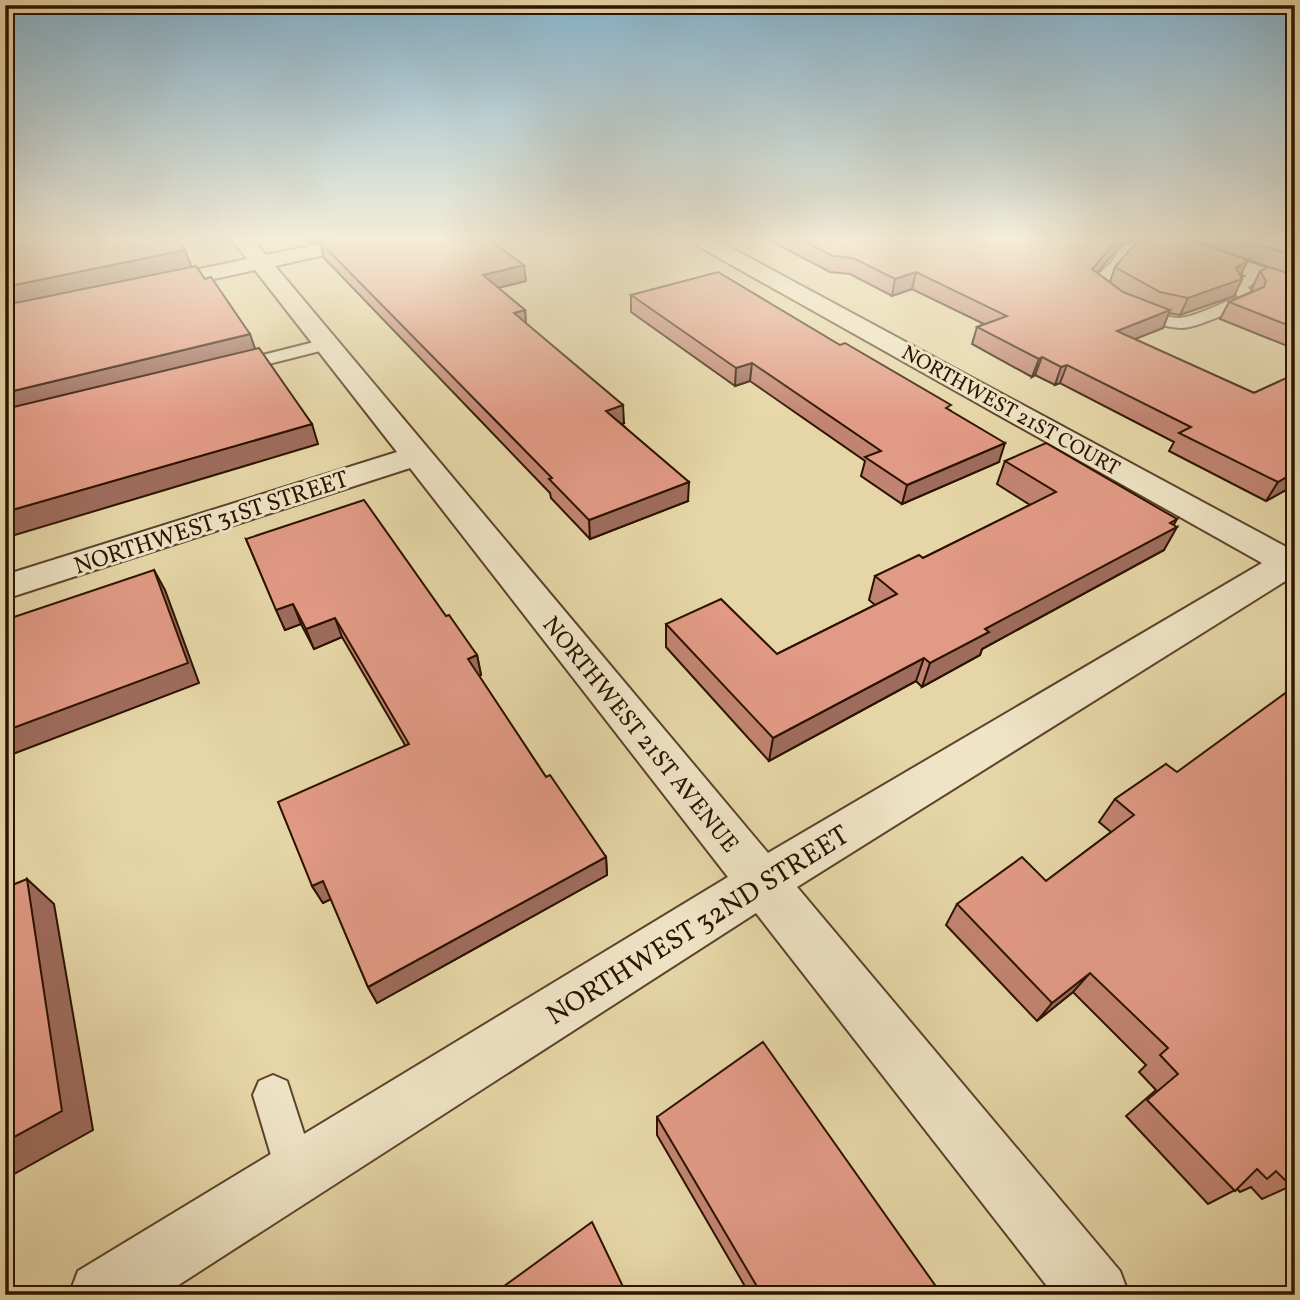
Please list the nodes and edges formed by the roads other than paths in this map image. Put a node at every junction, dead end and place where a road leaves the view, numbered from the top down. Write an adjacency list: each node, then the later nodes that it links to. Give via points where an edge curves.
1 (289, 298): 5 (street, NORTHWEST 21ST AVENUE)
2 (808, 298): 8 (street, NORTHWEST 21ST COURT)
3 (1120, 298): 4 (lane, via 1182,323)
4 (1246, 298)
5 (327, 344): 6 (lane); 7 (street, NORTHWEST 21ST AVENUE)
6 (219, 371)
7 (417, 456): 9 (street, NORTHWEST 31ST STREET); 10 (street, NORTHWEST 21ST AVENUE)
8 (1292, 561): 10 (street, NORTHWEST 32ND STREET)
9 (5, 587)
10 (761, 883): 12 (street, NORTHWEST 32ND STREET); 14 (street, NORTHWEST 21ST AVENUE)
11 (273, 1096): 12 (lane)
12 (296, 1174): 13 (street, NORTHWEST 32ND STREET)
13 (102, 1295)
14 (1096, 1295)

